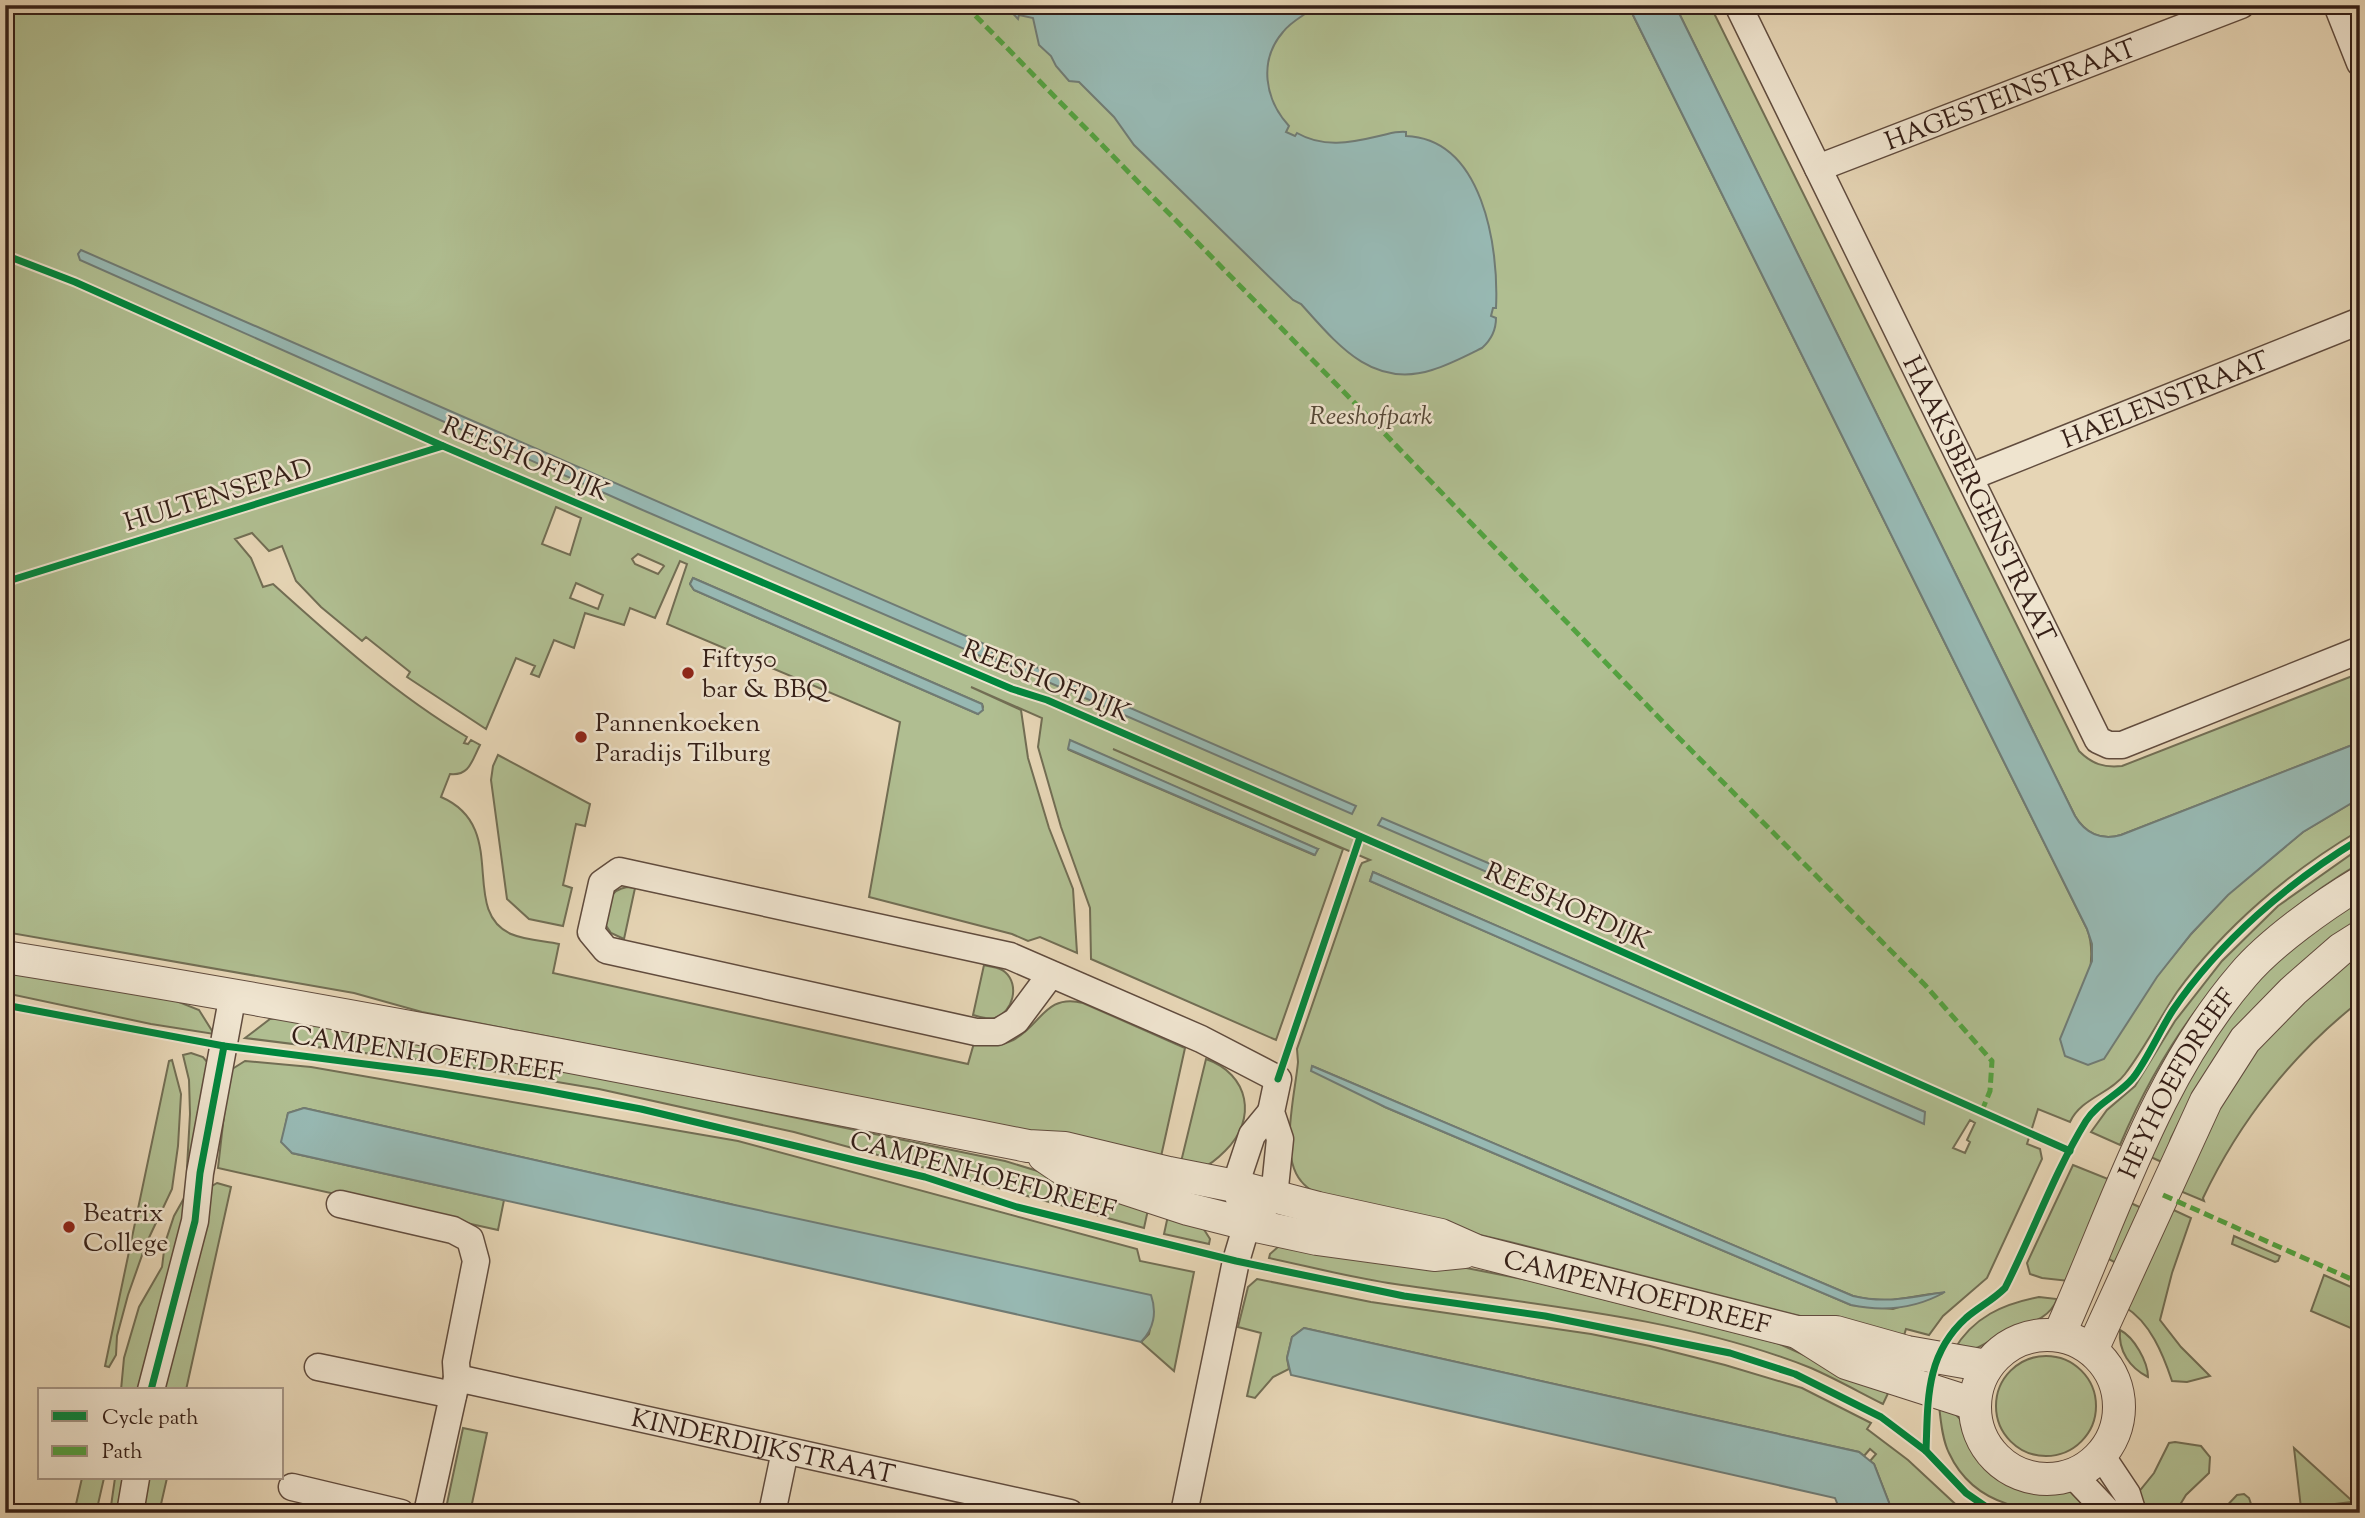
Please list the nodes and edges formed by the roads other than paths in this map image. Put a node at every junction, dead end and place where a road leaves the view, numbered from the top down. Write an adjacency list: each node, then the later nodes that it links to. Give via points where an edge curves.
1 (1738, 5): 5 (street, HAAKSBERGENSTRAAT)
2 (2241, 5): 5 (street, HAGESTEINSTRAAT)
3 (2337, 5): 4 (street)
4 (2360, 63)
5 (1818, 168): 7 (street, HAAKSBERGENSTRAAT)
6 (2360, 321): 7 (street, HAELENSTRAAT)
7 (1970, 477): 8 (street, HAAKSBERGENSTRAAT, via 2098,740 2109,745 2122,746)
8 (2360, 650)
9 (2360, 883): 22 (street, HEYHOEFDREEF, via 2291,931 2244,974 2193,1041 2158,1107)
10 (2360, 937): 23 (street, HEYHOEFDREEF, via 2293,991 2245,1040 2206,1101)
11 (5, 957): 13 (street, CAMPENHOEFDREEF)
12 (1051, 974): 12 (street, via 1010,956 619,871 602,883 591,932 606,950 976,1032 998,1032 1016,1021); 14 (street, via 1278,1079)
13 (233, 994): 15 (street, CAMPENHOEFDREEF); 27 (street, via 195,1221)
14 (1271, 1112): 16 (street, via 1252,1135); 17 (street, via 1280,1139)
15 (1028, 1146): 16 (street, CAMPENHOEFDREEF, via 1065,1147); 19 (street, CAMPENHOEFDREEF, via 1059,1167)
16 (1235, 1186): 17 (street, CAMPENHOEFDREEF); 19 (street)
17 (1274, 1196): 19 (street); 20 (street, CAMPENHOEFDREEF, via 1441,1235)
18 (340, 1204): 26 (street, via 453,1230 470,1239 476,1261)
19 (1247, 1224): 20 (street, CAMPENHOEFDREEF, via 1434,1255); 39 (street)
20 (1476, 1251): 21 (street, CAMPENHOEFDREEF)
21 (1797, 1332): 24 (street, CAMPENHOEFDREEF, via 1836,1332 1907,1352); 28 (street, CAMPENHOEFDREEF, via 1846,1363)
22 (2059, 1335): 23 (street); 24 (street, via 2018,1340)
23 (2092, 1350): 30 (street, via 2112,1375 2120,1405 2115,1435)
24 (1987, 1366): 28 (street)
25 (318, 1367): 26 (street, KINDERDIJKSTRAAT)
26 (455, 1386): 29 (street, KINDERDIJKSTRAAT); 36 (street)
27 (152, 1388)
28 (1974, 1404): 31 (street, via 1982,1439 2004,1466 2049,1480)
29 (785, 1451): 37 (street); 38 (street, KINDERDIJKSTRAAT)
30 (2101, 1455): 31 (street); 41 (street, via 2127,1494)
31 (2073, 1475): 40 (street)
32 (136, 1480): 34 (street)
33 (292, 1487): 35 (street)
34 (130, 1513)
35 (401, 1513)
36 (427, 1513)
37 (772, 1513)
38 (1070, 1513)
39 (1184, 1513)
40 (2109, 1513)
41 (2133, 1513)

